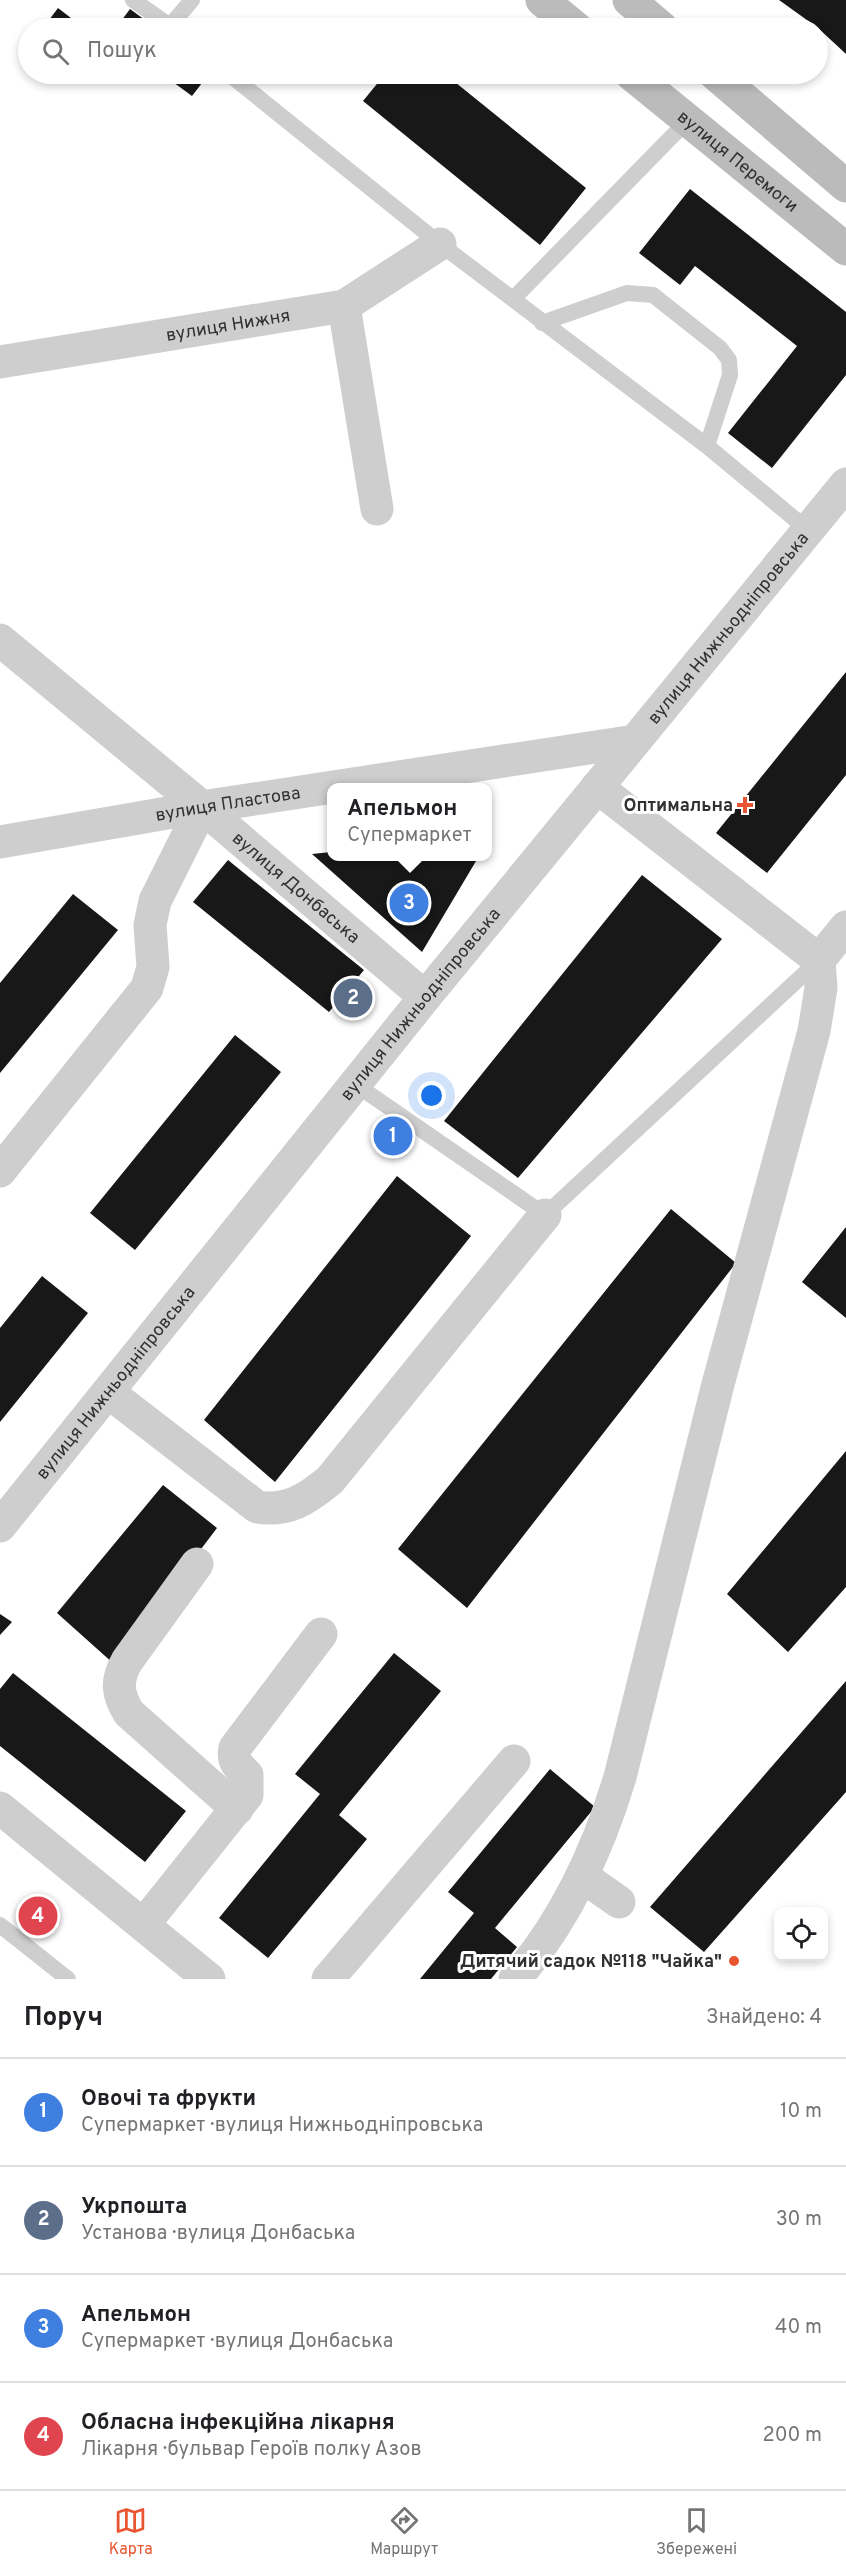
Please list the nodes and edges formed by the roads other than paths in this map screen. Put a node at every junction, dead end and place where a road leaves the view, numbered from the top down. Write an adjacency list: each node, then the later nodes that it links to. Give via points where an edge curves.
1 (133, 0): 5 (lane)
2 (192, 0): 6 (lane)
3 (542, 0): 7 (main road)
4 (629, 0): 8 (main road)
5 (159, 18)
6 (179, 18)
7 (564, 18)
8 (650, 18)
9 (241, 84): 14 (lane)
10 (643, 84): 12 (main road, вулиця Перемоги)
11 (727, 84): 13 (main road)
12 (688, 120): 15 (main road, вулиця Перемоги); 16 (lane)
13 (846, 186)
14 (440, 243): 16 (lane); 17 (street, вулиця Нижня)
15 (846, 249)
16 (513, 299): 18 (lane)
17 (344, 306): 19 (street, вулиця Нижня); 22 (street)
18 (542, 323): 20 (lane); 20 (lane, via 627,293 653,295 720,348 729,360 730,375)
19 (0, 362)
20 (707, 446): 23 (lane)
21 (843, 495): 23 (street, вулиця Нижньодніпровська)
22 (377, 509)
23 (808, 530): 25 (street, вулиця Нижньодніпровська)
24 (0, 640): 29 (street, вулиця Донбаська)
25 (635, 741): 26 (street, вулиця Пластова); 27 (street, вулиця Нижньодніпровська)
26 (359, 783)
27 (597, 787): 32 (street); 33 (street, вулиця Нижньодніпровська)
28 (327, 788): 29 (street, вулиця Пластова)
29 (202, 807): 30 (street, вулиця Пластова); 33 (street, вулиця Донбаська); 35 (street, via 155,901 150,925 153,967 147,988)
30 (0, 842)
31 (846, 927): 32 (street)
32 (819, 960): 36 (lane); 44 (street, via 819,1007 798,1098 720,1377 620,1777 605,1827)
33 (425, 997): 34 (street, вулиця Нижньодніпровська)
34 (356, 1084): 36 (lane); 37 (street, вулиця Нижньодніпровська)
35 (0, 1171)
36 (545, 1215): 37 (street, via 330,1480 306,1500 286,1507 257,1507)
37 (108, 1392): 38 (street, вулиця Нижньодніпровська)
38 (0, 1526)
39 (197, 1564): 43 (street, via 127,1661 118,1687 129,1713)
40 (321, 1634): 43 (street, via 235,1748 233,1756 248,1775 249,1786)
41 (514, 1761): 50 (street)
42 (0, 1808): 46 (street)
43 (237, 1809): 46 (street)
44 (582, 1876): 45 (street); 51 (street)
45 (619, 1902)
46 (144, 1924): 49 (street)
47 (0, 1925): 48 (lane)
48 (68, 1979)
49 (209, 1979)
50 (328, 1979)
51 (515, 1979)

